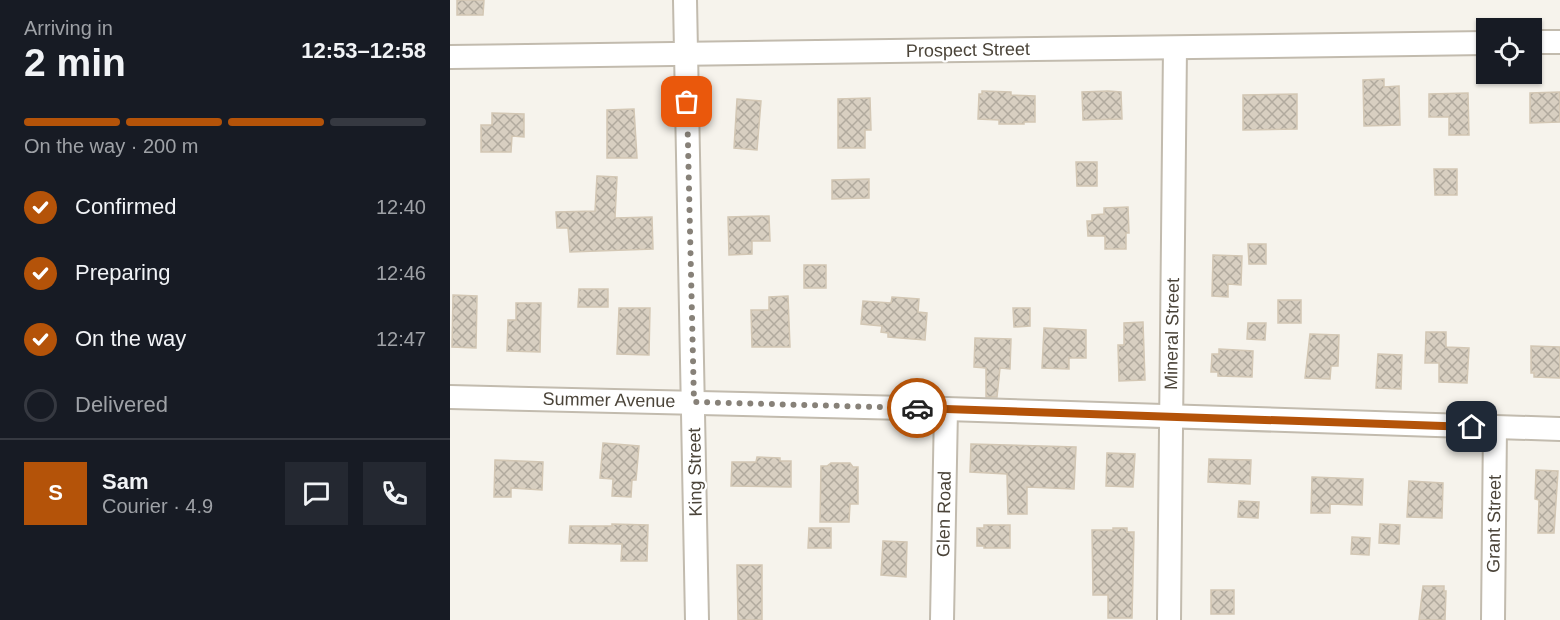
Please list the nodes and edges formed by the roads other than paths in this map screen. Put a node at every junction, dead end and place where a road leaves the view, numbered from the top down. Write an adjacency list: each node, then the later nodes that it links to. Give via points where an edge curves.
1 (686, 0): 6 (street, King Street)
2 (1542, 42): 3 (street)
3 (1560, 42)
4 (1476, 43): 5 (street, Prospect Street)
5 (1175, 48): 6 (street, Prospect Street); 11 (street, Mineral Street)
6 (686, 53): 7 (street, Prospect Street); 9 (street, King Street)
7 (450, 57)
8 (450, 397): 9 (street, Summer Avenue)
9 (694, 402): 10 (street, Summer Avenue); 14 (street, King Street)
10 (946, 409): 11 (street, Summer Avenue); 15 (street, Glen Road)
11 (1170, 418): 12 (street, Summer Avenue); 16 (street, Mineral Street)
12 (1495, 427): 13 (street, Summer Avenue); 17 (street, Grant Street)
13 (1560, 429)
14 (697, 620)
15 (942, 620)
16 (1169, 620)
17 (1493, 620)

